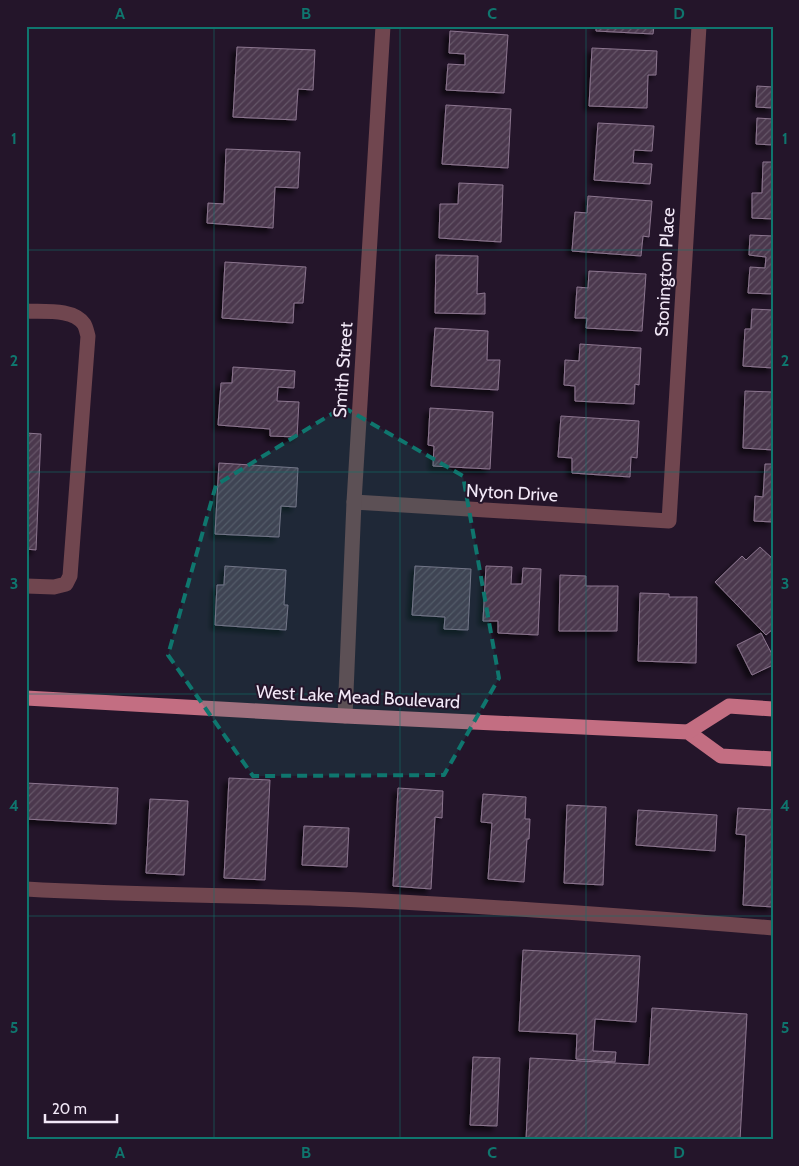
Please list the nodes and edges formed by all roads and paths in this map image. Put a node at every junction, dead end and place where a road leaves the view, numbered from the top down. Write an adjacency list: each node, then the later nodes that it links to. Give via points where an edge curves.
1 (383, 26): 4 (street, Smith Street)
2 (698, 26): 5 (street, Stonington Place)
3 (26, 311): 6 (street, via 60,312 74,316 85,325 88,336 70,576 66,584 54,587)
4 (354, 502): 5 (street, Nyton Drive); 9 (street, Smith Street)
5 (669, 521)
6 (26, 586)
7 (26, 698): 9 (main road, West Lake Mead Boulevard)
8 (773, 709): 10 (main road, via 729,706)
9 (345, 716): 10 (main road, West Lake Mead Boulevard)
10 (688, 732): 11 (main road, via 721,756)
11 (773, 759)
12 (26, 889): 13 (street, via 336,899)
13 (773, 928)

